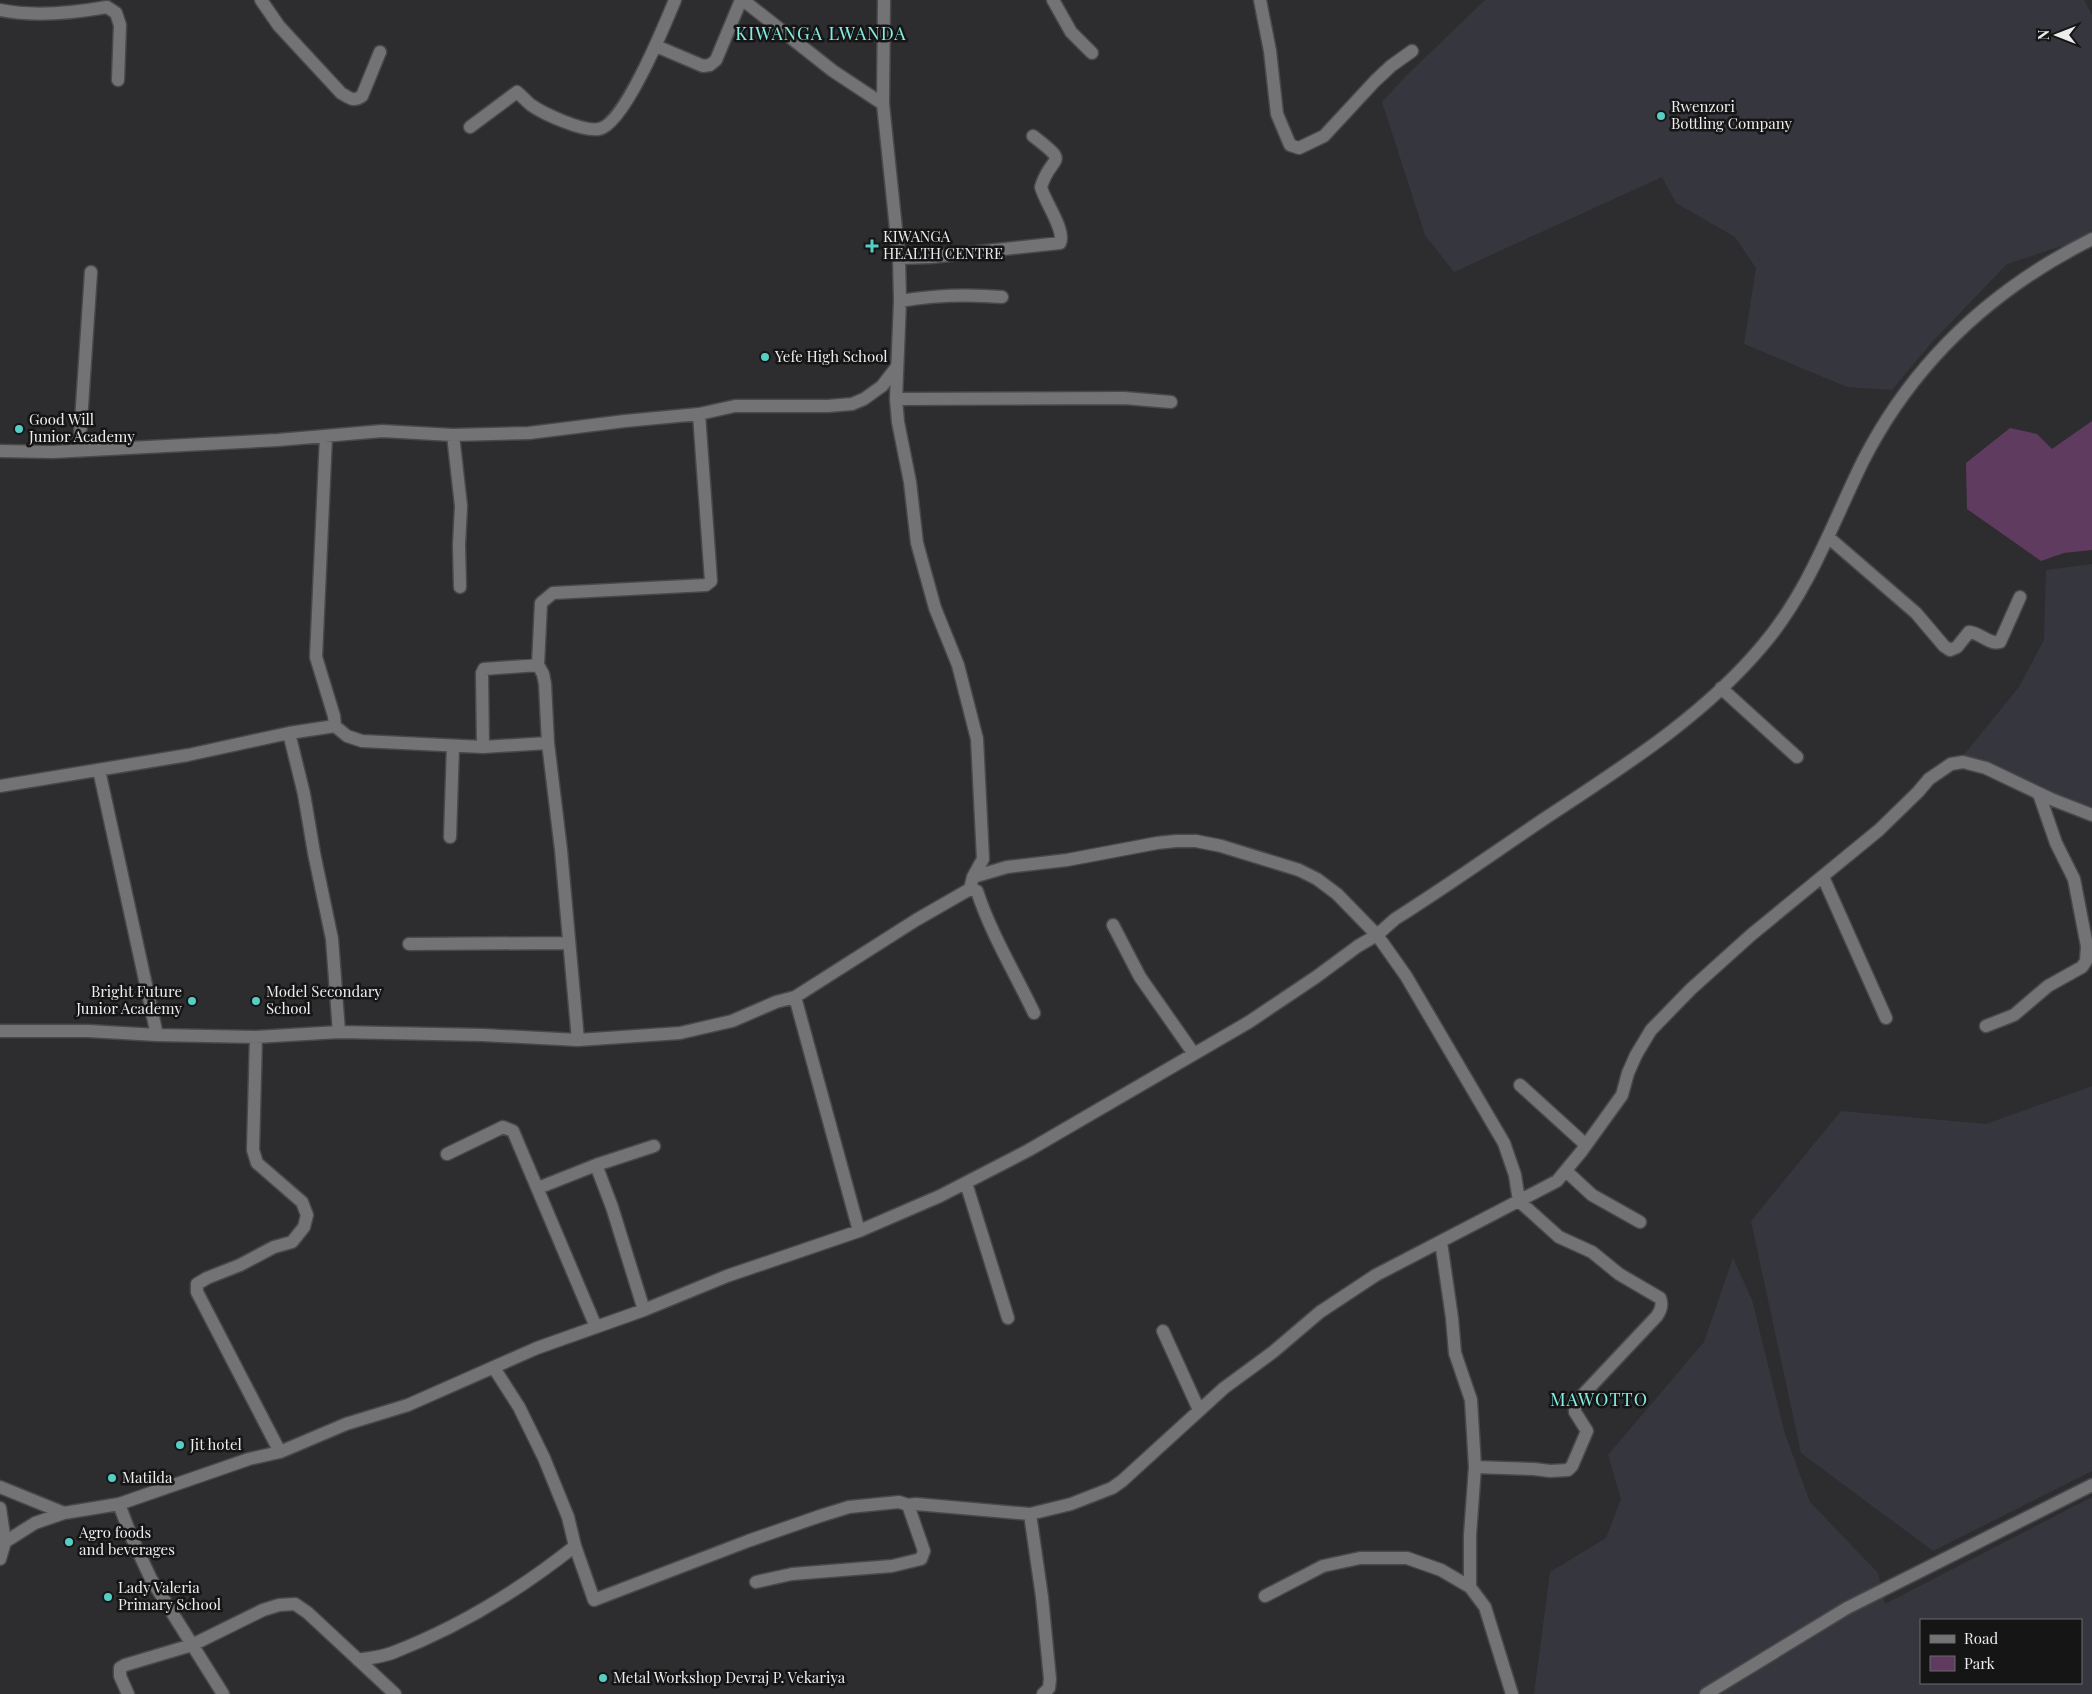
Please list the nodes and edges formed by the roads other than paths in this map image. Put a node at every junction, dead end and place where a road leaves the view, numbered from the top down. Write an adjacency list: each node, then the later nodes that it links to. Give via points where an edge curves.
1 (261, 0): 10 (street, via 279,26 350,99 357,100 362,96)
2 (675, 0): 8 (street)
3 (742, 0): 8 (street, via 716,60 710,65 703,66); 13 (street, via 833,71)
4 (884, 0): 13 (street)
5 (1053, 0): 11 (street, via 1071,32)
6 (1260, 0): 9 (street, via 1277,114 1290,145 1299,148 1324,136 1375,81)
7 (0, 10): 12 (street, via 15,13 77,12 107,6 116,14 120,25)
8 (656, 46): 14 (street, via 620,111 604,128 597,130 554,118 517,92)
9 (1412, 51)
10 (380, 52)
11 (1092, 53)
12 (118, 80)
13 (883, 104): 17 (street)
14 (470, 127)
15 (1033, 136): 17 (street, via 1056,156 1041,187 1060,231 1060,243)
16 (2092, 239): 29 (street, via 2046,262 2001,293 1936,355 1876,438)
17 (899, 258): 20 (street)
18 (91, 272): 27 (street)
19 (1002, 297): 20 (street, via 952,294)
20 (900, 301): 21 (street)
21 (896, 368): 22 (street); 24 (street, via 874,394 852,404 735,406)
22 (896, 399): 23 (street, via 1124,398); 46 (street, via 917,543 935,608 958,665 977,739 983,859)
23 (1171, 402)
24 (699, 414): 25 (street, via 529,433); 32 (street, via 711,581 706,585 553,593 541,603)
25 (453, 434): 26 (street, via 382,432); 30 (street, via 461,506)
26 (326, 436): 27 (street); 34 (street, via 316,657)
27 (79, 450): 28 (street)
28 (0, 452)
29 (1828, 537): 31 (street, via 1916,613 1950,650 1958,647 1969,632 1990,642 2000,642); 33 (street, via 1806,583 1784,617 1763,645)
30 (460, 587)
31 (2020, 597)
32 (538, 665): 36 (street, via 545,684); 38 (street, via 484,669)
33 (1721, 688): 39 (street); 48 (street, via 1628,764)
34 (335, 726): 35 (street); 37 (street, via 347,736 362,741)
35 (289, 733): 40 (street); 56 (street, via 332,939)
36 (548, 742): 38 (street); 49 (street)
37 (453, 746): 38 (street); 44 (street)
38 (483, 747)
39 (1797, 757)
40 (99, 770): 41 (street); 57 (street)
41 (0, 786)
42 (2030, 788): 43 (street); 45 (street, via 1986,768 1963,762 1951,764 1929,779 1879,830); 54 (street, via 2039,794 2056,843 2074,879 2087,946 2086,961 2082,967 2048,986 2014,1015)
43 (2092, 815)
44 (450, 837)
45 (1823, 877): 53 (street); 62 (street, via 1750,935 1651,1030 1636,1055 1622,1095)
46 (971, 883): 48 (street, via 1006,866 1067,860 1157,843 1196,841 1282,864 1317,879 1337,894); 51 (street); 52 (street)
47 (1112, 925): 60 (street, via 1140,977)
48 (1377, 935): 60 (street, via 1249,1022); 69 (street, via 1406,976 1504,1143 1515,1174)
49 (569, 943): 50 (street); 59 (street)
50 (409, 944)
51 (795, 998): 59 (street, via 776,1002 732,1021 680,1033); 71 (street)
52 (1034, 1013)
53 (1886, 1018)
54 (1986, 1026)
55 (0, 1031): 57 (street)
56 (338, 1032): 58 (street); 59 (street)
57 (157, 1035): 58 (street)
58 (256, 1037): 79 (street, via 253,1150 257,1163 302,1202 306,1215 304,1227 292,1242 274,1247 197,1284 197,1292)
59 (578, 1040)
60 (1194, 1054): 67 (street)
61 (1520, 1085): 62 (street)
62 (1586, 1145): 66 (street)
63 (654, 1146): 65 (street)
64 (447, 1154): 68 (street, via 498,1129 509,1128)
65 (596, 1165): 68 (street); 73 (street)
66 (1566, 1170): 69 (street, via 1557,1182); 70 (street, via 1592,1195)
67 (966, 1183): 71 (street); 74 (street)
68 (538, 1188): 75 (street)
69 (1519, 1201): 72 (street); 80 (street, via 1559,1237 1592,1252 1619,1274 1660,1298 1662,1310 1578,1398 1574,1409 1588,1431 1568,1470)
70 (1640, 1222)
71 (859, 1232): 73 (street, via 726,1276)
72 (1441, 1242): 78 (street, via 1376,1275 1320,1312); 80 (street, via 1454,1353 1471,1400)
73 (644, 1310): 75 (street)
74 (1008, 1318)
75 (596, 1327): 77 (street, via 537,1348)
76 (1163, 1331): 78 (street)
77 (494, 1368): 79 (street, via 408,1405 346,1424); 89 (street, via 519,1407 544,1458 568,1517)
78 (1199, 1410): 87 (street, via 1112,1488 1071,1504)
79 (280, 1452): 83 (street, via 249,1459)
80 (1475, 1467): 92 (street)
81 (2092, 1485): 96 (street, via 1847,1608)
82 (0, 1486): 86 (street)
83 (119, 1504): 86 (street); 94 (street, via 151,1579)
84 (908, 1505): 87 (street); 89 (street, via 898,1502 849,1507 827,1513 594,1600); 91 (street, via 924,1551 921,1559 892,1566 792,1574)
85 (0, 1508): 88 (street)
86 (64, 1512): 88 (street, via 35,1523)
87 (1030, 1514): 100 (street, via 1050,1679 1049,1688)
88 (5, 1542): 90 (street)
89 (575, 1546): 95 (street, via 491,1603 455,1623 390,1653)
90 (0, 1559)
91 (756, 1582)
92 (1470, 1587): 93 (street, via 1441,1570 1407,1558 1360,1558 1323,1566); 101 (street, via 1485,1607)
93 (1265, 1596)
94 (192, 1645): 95 (street, via 263,1610 295,1604); 97 (street, via 120,1668); 98 (street)
95 (358, 1660): 99 (street)
96 (1722, 1690): 102 (street)
97 (128, 1694)
98 (223, 1694)
99 (396, 1694)
100 (1042, 1694)
101 (1512, 1694)
102 (1706, 1694)

